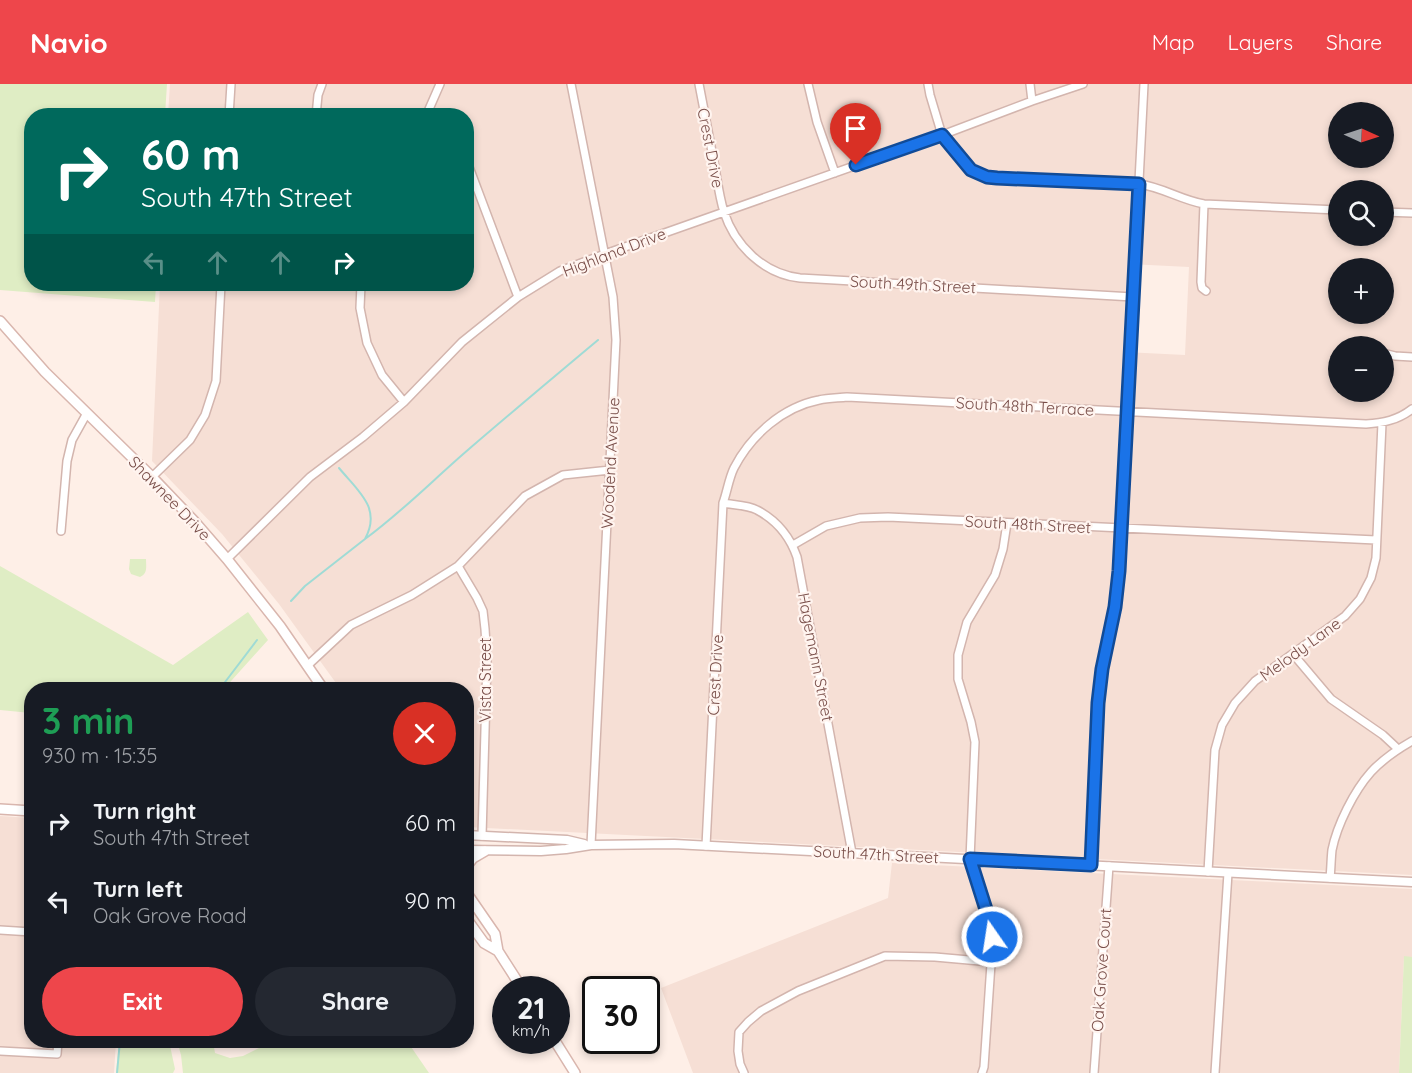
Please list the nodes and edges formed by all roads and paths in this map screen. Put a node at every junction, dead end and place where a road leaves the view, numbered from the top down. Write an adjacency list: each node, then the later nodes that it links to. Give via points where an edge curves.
1 (231, 84): 12 (street)
2 (322, 84): 13 (street)
3 (440, 84): 14 (street)
4 (571, 84): 24 (street, Woodend Avenue)
5 (699, 84): 21 (street, Crest Drive)
6 (808, 84): 16 (street)
7 (928, 84): 15 (street)
8 (1030, 84): 11 (street)
9 (1083, 84): 11 (street, Highland Drive)
10 (1144, 84): 18 (street)
11 (1032, 101): 15 (street, Highland Drive)
12 (230, 108)
13 (317, 108)
14 (430, 108)
15 (942, 135): 16 (street, Highland Drive); 18 (street, via 971,170 987,177)
16 (835, 173): 21 (street, Highland Drive)
17 (474, 180): 28 (street)
18 (1139, 184): 19 (street); 29 (street)
19 (1204, 204): 20 (street); 27 (street, via 1201,282)
20 (1328, 210)
21 (724, 212): 24 (street, Highland Drive); 29 (street, South 49th Street, via 735,236 751,255 769,269 789,277)
22 (1394, 212): 23 (street)
23 (1412, 213)
24 (605, 254): 28 (street, Highland Drive, via 560,271); 38 (street, Woodend Avenue, via 616,340)
25 (221, 291): 39 (street, via 216,381 205,414 190,440)
26 (361, 291): 33 (street, via 367,343 382,375)
27 (1206, 291)
28 (518, 297): 33 (street, Highland Drive, via 462,342)
29 (1133, 297): 35 (street)
30 (0, 321): 36 (main road, Shawnee Drive)
31 (1394, 356): 32 (street)
32 (1412, 357)
33 (404, 402): 46 (street, Highland Drive, via 310,477)
34 (1412, 409): 37 (street, South 48th Terrace)
35 (1127, 412): 37 (street, South 48th Terrace); 40 (street, South 48th Terrace, via 847,397 819,400 772,421 752,441 734,468); 42 (street)
36 (87, 413): 39 (main road, Shawnee Drive); 43 (street, via 72,440 67,461)
37 (1382, 423): 44 (street, Melody Lane)
38 (610, 470): 47 (street, via 563,475 525,496); 57 (street, Woodend Avenue)
39 (152, 477): 46 (main road, Shawnee Drive)
40 (723, 503): 45 (street, Hagemann Street, via 755,509 777,524); 58 (street, Crest Drive)
41 (1007, 522): 42 (street, South 48th Street); 45 (street, South 48th Street, via 860,518 826,526); 63 (street, via 995,575 967,622 957,655 958,679 975,742)
42 (1121, 528): 44 (street, South 48th Street); 64 (street, via 1115,607 1098,703)
43 (61, 531)
44 (1376, 540): 48 (street, Melody Lane, via 1371,578 1360,599 1346,616)
45 (793, 546): 61 (street, Hagemann Street)
46 (227, 559): 49 (main road, Shawnee Drive)
47 (458, 566): 49 (street, via 412,595 351,625); 56 (street, Vista Street, via 483,611 485,629)
48 (1293, 654): 52 (street, via 1331,699); 66 (street, Melody Lane, via 1256,681 1235,703 1222,725 1215,750)
49 (307, 666): 50 (main road, Shawnee Drive)
50 (318, 682)
51 (1412, 741): 52 (street)
52 (1398, 749): 68 (street, via 1371,772 1355,795 1332,850)
53 (0, 809): 54 (main road)
54 (24, 810)
55 (474, 836): 56 (street, South 47th Street)
56 (482, 836): 57 (street, South 47th Street, via 567,840)
57 (591, 845): 58 (street, South 47th Street); 60 (street, South 47th Street, via 541,851)
58 (706, 846): 61 (street, South 47th Street)
59 (474, 850): 60 (street, South 47th Street)
60 (485, 850): 62 (main road)
61 (852, 853): 63 (street, South 47th Street)
62 (474, 857)
63 (970, 859): 64 (street, South 47th Street); 75 (street, via 989,919)
64 (1091, 865): 65 (street, South 47th Street)
65 (1109, 866): 66 (street, South 47th Street); 83 (street, Oak Grove Court)
66 (1208, 872): 67 (street, South 47th Street)
67 (1228, 873): 68 (street, South 47th Street); 84 (street)
68 (1330, 878): 69 (street, South 47th Street)
69 (1412, 882)
70 (474, 904): 74 (main road, via 495,934)
71 (474, 929): 74 (main road, via 484,943)
72 (0, 930): 73 (street)
73 (24, 932)
74 (498, 951): 76 (main road)
75 (991, 962): 81 (street, via 885,956 798,991 761,1011 739,1032 738,1051); 82 (street)
76 (514, 976)
77 (57, 1048): 78 (street, via 57,1054)
78 (0, 1051)
79 (563, 1054): 80 (main road)
80 (575, 1073)
81 (744, 1073)
82 (982, 1073)
83 (1094, 1073)
84 (1215, 1073)

